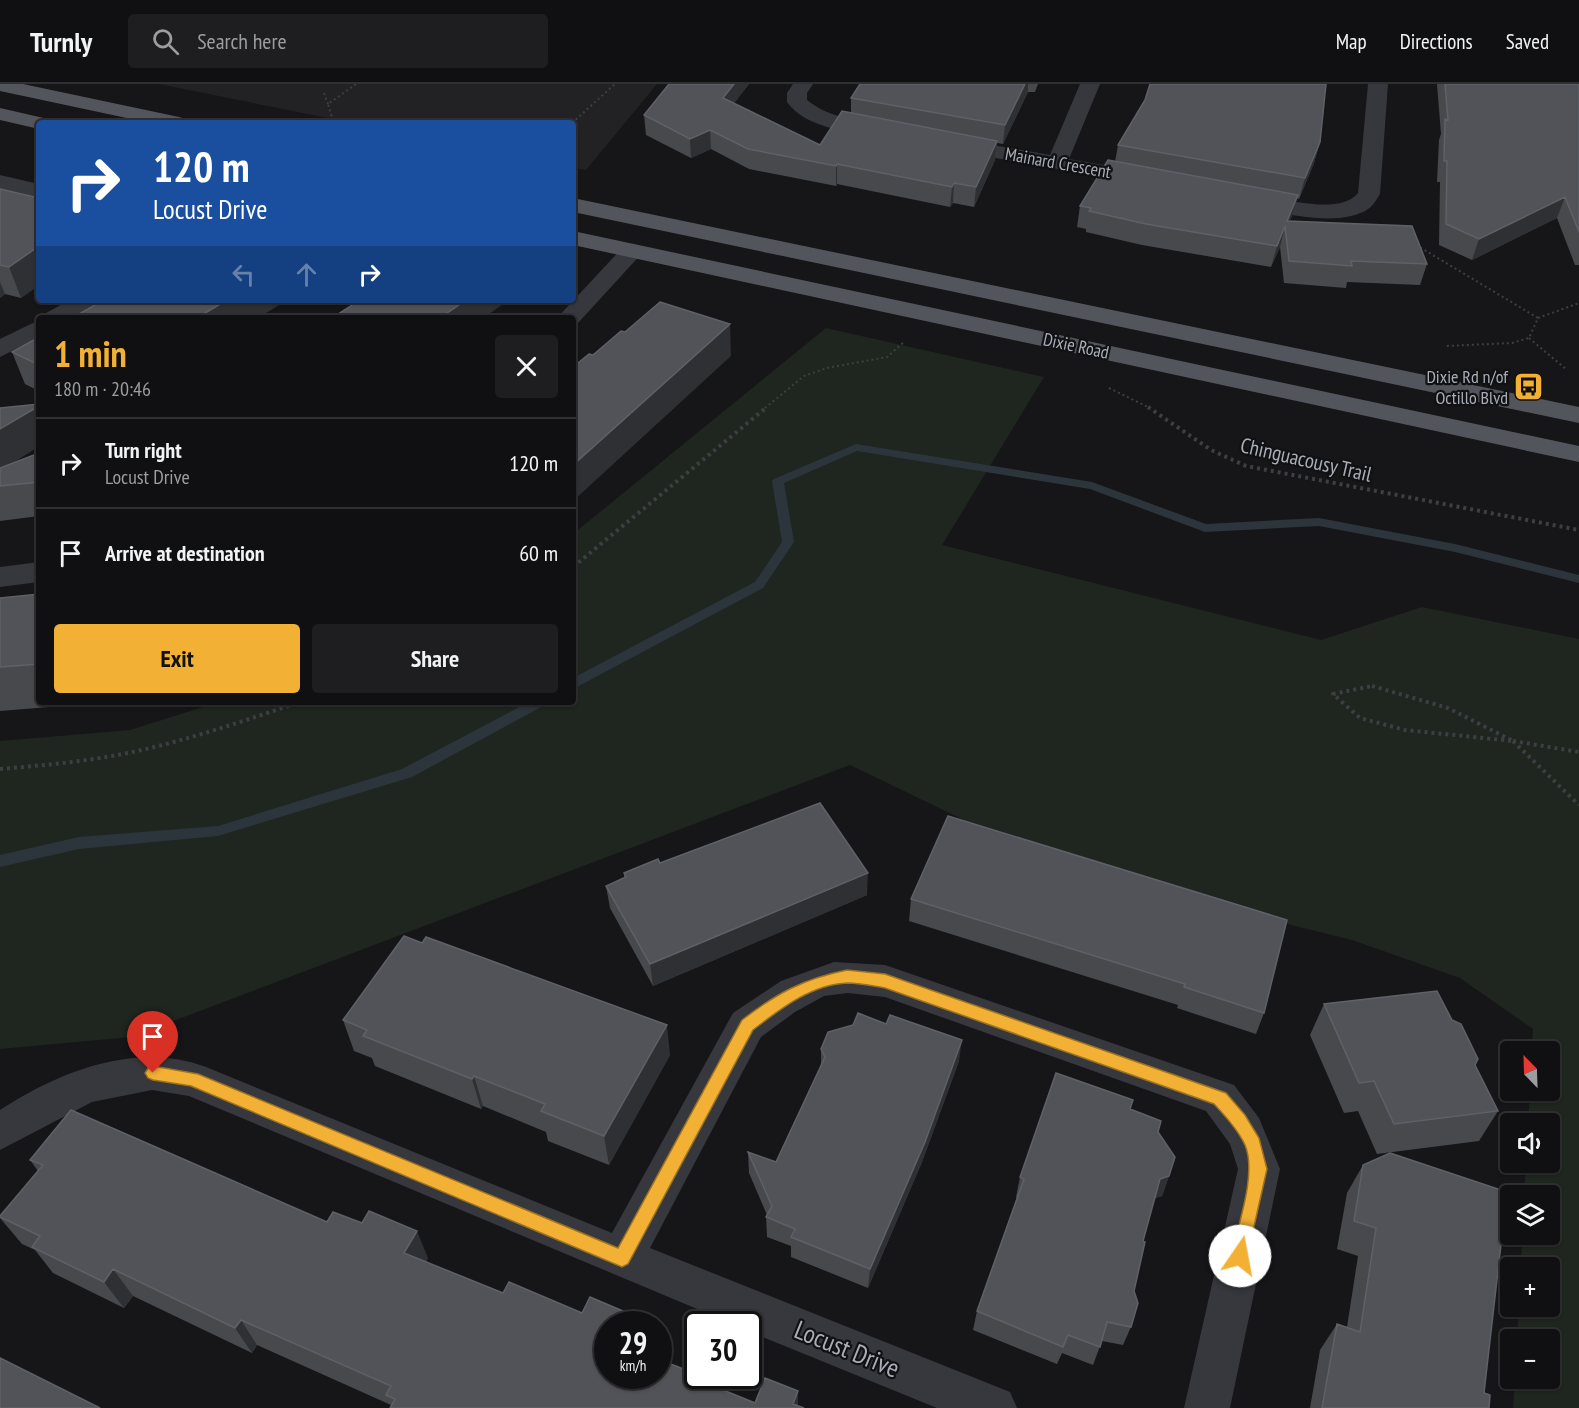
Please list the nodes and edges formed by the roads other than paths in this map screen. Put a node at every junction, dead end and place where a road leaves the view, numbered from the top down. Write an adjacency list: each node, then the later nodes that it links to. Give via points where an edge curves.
1 (803, 84): 8 (street, via 797,102 824,119)
2 (1090, 84): 10 (street)
3 (1378, 84): 14 (street, via 1369,194 1363,204 1325,211)
4 (0, 85): 6 (main road)
5 (0, 114): 7 (main road)
6 (165, 120)
7 (36, 122)
8 (898, 134)
9 (933, 140): 10 (street, Mainard Crescent)
10 (1057, 163): 12 (street, Mainard Crescent)
11 (0, 182): 13 (street)
12 (1168, 184)
13 (36, 190)
14 (1225, 194)
15 (576, 206): 23 (main road, Dixie Road)
16 (576, 239): 17 (main road, Dixie Road)
17 (632, 251): 20 (street); 24 (main road, Dixie Road)
18 (82, 303): 19 (street)
19 (60, 315)
20 (572, 315)
21 (36, 329): 22 (street)
22 (0, 349)
23 (1579, 415)
24 (1579, 454)
25 (36, 572): 26 (street)
26 (0, 577)
27 (0, 1132): 28 (street, Locust Drive, via 69,1090 153,1073 192,1079)
28 (622, 1258): 29 (street, Locust Drive); 30 (street, via 747,1025 777,1002 813,984 847,977 885,981 1220,1098 1239,1121 1253,1144 1258,1169)
29 (994, 1408)
30 (1207, 1408)

